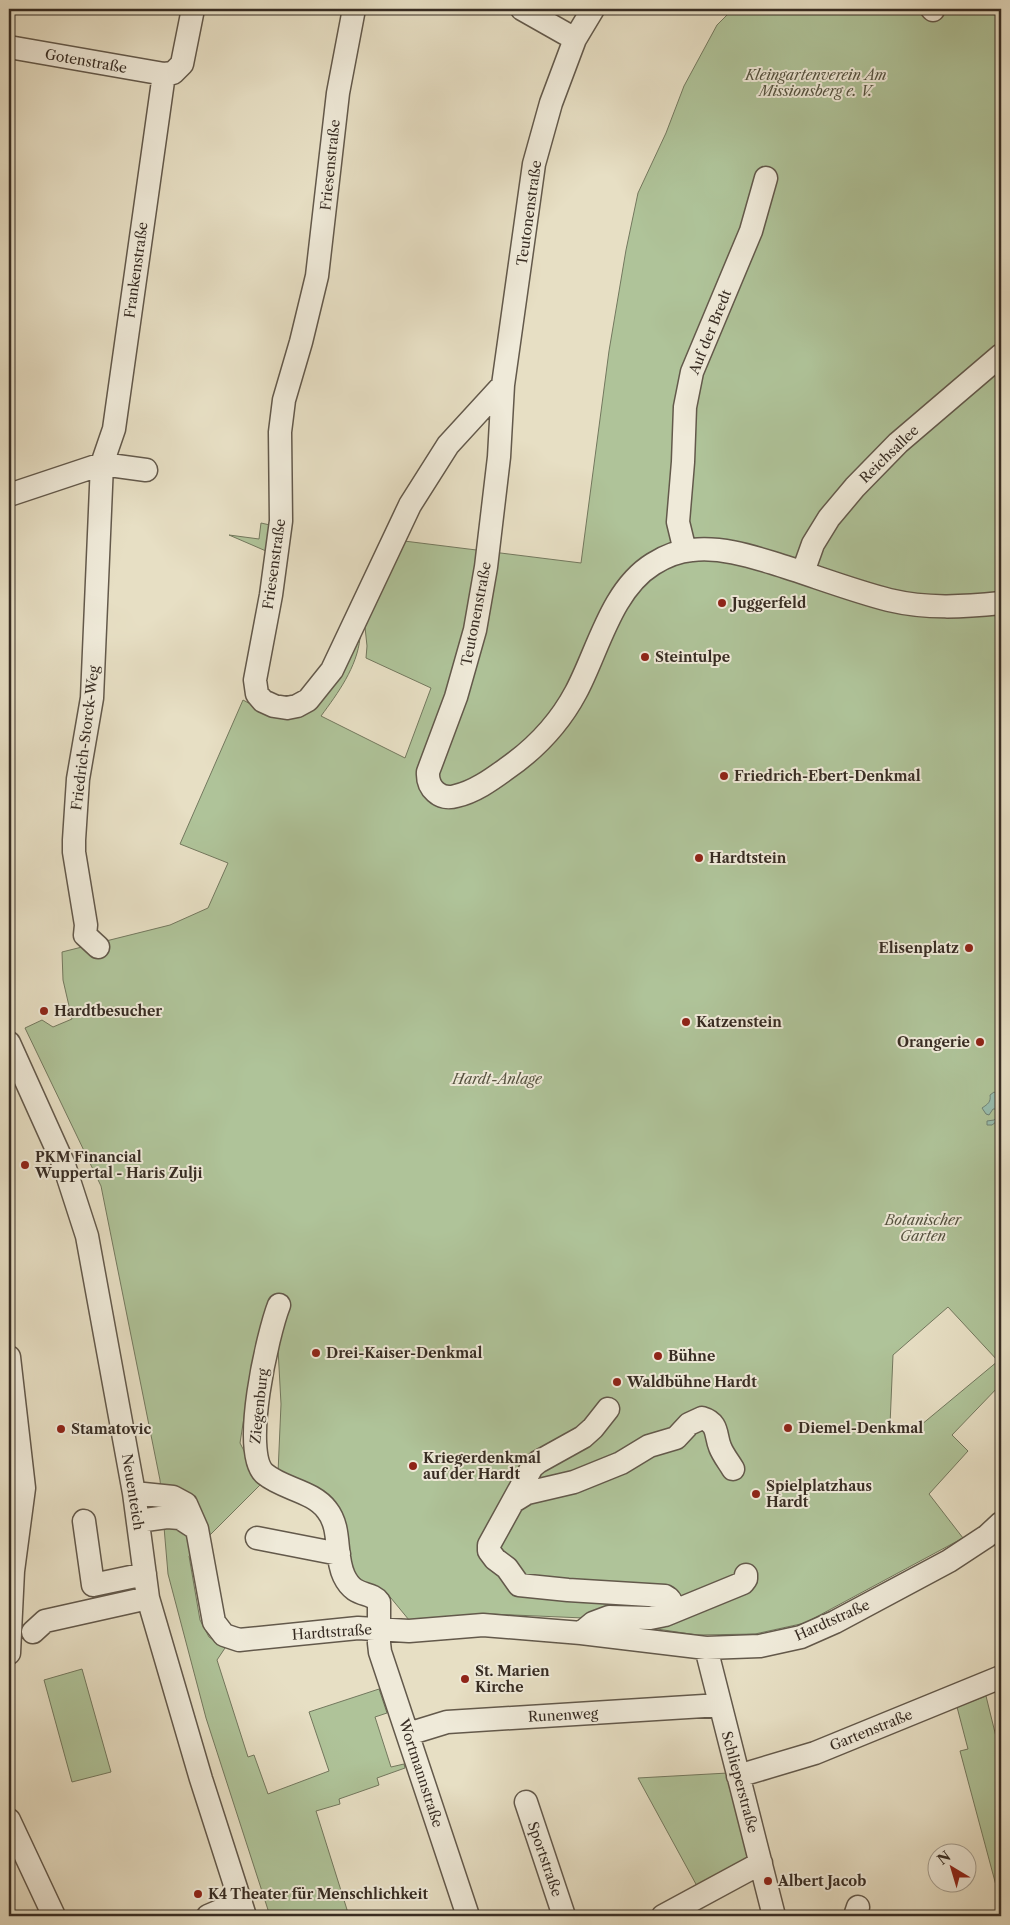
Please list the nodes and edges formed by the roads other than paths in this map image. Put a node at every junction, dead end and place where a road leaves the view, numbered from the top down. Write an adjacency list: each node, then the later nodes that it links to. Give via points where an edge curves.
1 (193, 9): 7 (street, via 182,64 173,73)
2 (354, 9): 10 (street, Friesenstraße, via 338,93 317,276 284,400 280,432 280,528 255,680 257,694 263,701 274,706 292,707 308,700 318,689 332,670 410,505 448,445)
3 (522, 9): 5 (street)
4 (592, 9): 5 (street, Teutonenstraße)
5 (575, 39): 10 (street, Teutonenstraße, via 551,103 534,164)
6 (9, 47): 7 (street, Gotenstraße)
7 (164, 74): 11 (street, Frankenstraße, via 114,429)
8 (766, 178): 14 (street, Auf der Bredt, via 752,231 692,372 685,407 678,522)
9 (1001, 355): 15 (street, Reichsallee, via 898,443 855,487 825,524 813,544)
10 (503, 385): 14 (street, Teutonenstraße, via 499,456 486,567 475,630 456,697 428,772 433,790 450,798 473,789 511,766 549,733 577,691 598,642 627,588 653,564)
11 (102, 464): 12 (street); 13 (street); 17 (street, Friedrich-Storck-Weg, via 92,698 78,778 74,840 85,935)
12 (146, 470)
13 (9, 495)
14 (685, 551): 15 (street, Teutonenstraße, via 730,551)
15 (803, 572): 16 (street, Teutonenstraße, via 889,600 920,606 963,607)
16 (1001, 602)
17 (98, 947)
18 (11, 1054): 23 (street, Neuenteich, via 64,1165 87,1236)
19 (279, 1305): 30 (street, Ziegenburg, via 266,1347 257,1400 255,1452 258,1465 265,1475 325,1508 336,1528)
20 (9, 1357): 39 (street, via 24,1488 13,1571)
21 (608, 1409): 24 (street, via 583,1437 535,1464)
22 (733, 1468): 24 (street, via 720,1448 716,1429 702,1418 694,1420 676,1438 649,1446 621,1463 574,1482 527,1493)
23 (134, 1493): 26 (street, Neuenteich); 28 (street, Hardtstraße, via 173,1497 186,1504)
24 (514, 1500): 34 (street, via 489,1545 489,1551 519,1585 664,1596 672,1605)
25 (84, 1521): 31 (street, via 93,1585)
26 (138, 1521): 28 (street, via 180,1518); 31 (street, Neuenteich)
27 (1001, 1523): 38 (street, Hardtstraße, via 949,1561 801,1638 760,1646)
28 (197, 1529): 35 (street, Hardtstraße, via 214,1622 224,1634 239,1640)
29 (257, 1538): 30 (street)
30 (339, 1554): 35 (street, Ziegenburg, via 350,1586 360,1593 376,1597 379,1602)
31 (145, 1574): 33 (street, Neuenteich)
32 (746, 1575): 34 (street, via 743,1583)
33 (148, 1598): 36 (street, via 45,1621); 47 (street, Neuenteich)
34 (665, 1615): 37 (street, via 609,1617 593,1623)
35 (379, 1628): 37 (street, Hardtstraße, via 409,1631 483,1625); 42 (street, Wortmannstraße, via 380,1652)
36 (33, 1632)
37 (582, 1633): 38 (street, Hardtstraße)
38 (706, 1648): 41 (street, Schlieperstraße)
39 (9, 1653)
40 (1001, 1677): 43 (street, Gartenstraße, via 815,1753)
41 (720, 1705): 42 (street, Runenweg, via 446,1722); 43 (street, Schlieperstraße)
42 (408, 1734): 50 (street, Wortmannstraße)
43 (738, 1776): 46 (street, Schlieperstraße)
44 (526, 1802): 51 (street, Sportstraße)
45 (9, 1820): 48 (street)
46 (762, 1863): 52 (street); 53 (street, Schlieperstraße)
47 (243, 1909): 49 (street)
48 (54, 1916)
49 (208, 1916)
50 (468, 1916)
51 (564, 1916)
52 (663, 1916)
53 (774, 1916)

